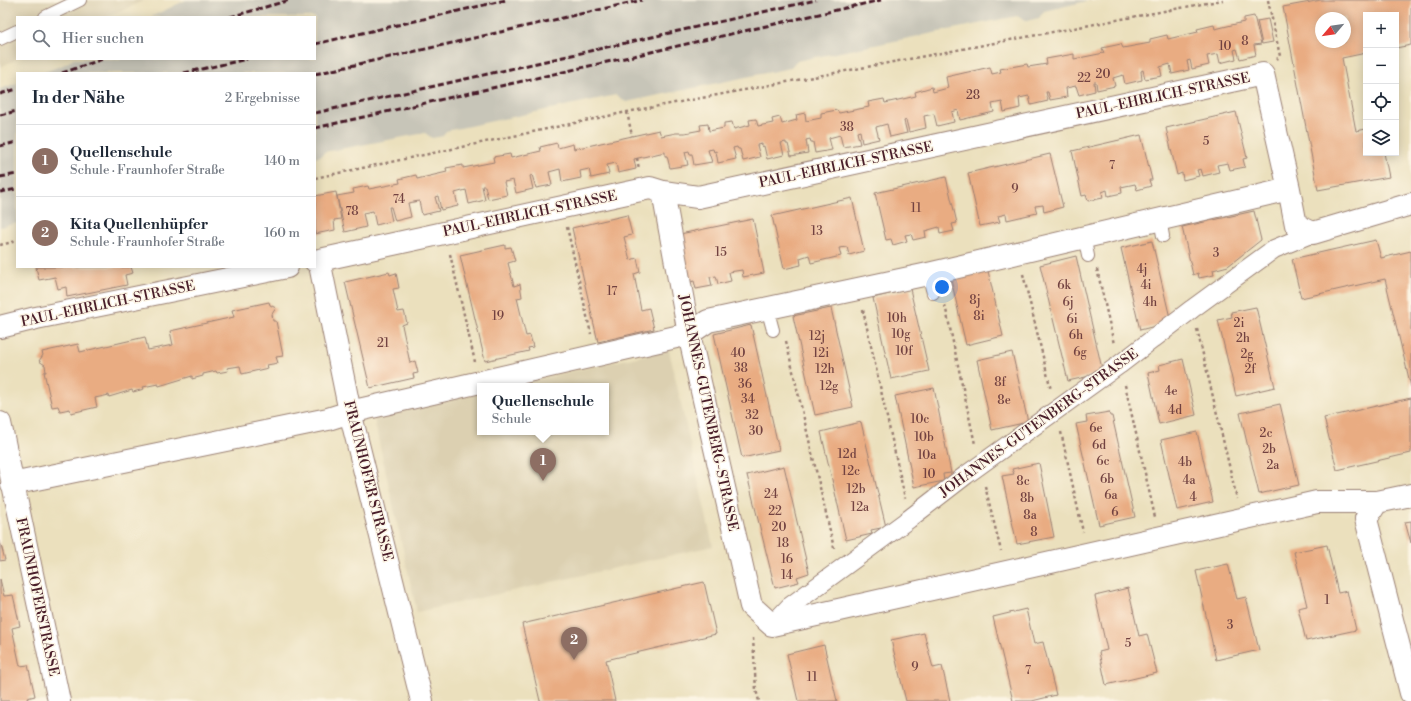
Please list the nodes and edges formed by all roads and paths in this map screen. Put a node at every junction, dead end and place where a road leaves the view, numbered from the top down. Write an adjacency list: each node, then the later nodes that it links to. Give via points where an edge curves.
1 (80, 0): 4 (lane)
2 (1223, 0): 8 (path)
3 (1268, 0): 7 (path, via 1280,56)
4 (47, 16)
5 (16, 31): 6 (lane)
6 (0, 39)
7 (1263, 74): 11 (street, PAUL-EHRLICH-STRASSE); 12 (street, PAUL-EHRLICH-STRASSE, via 698,197)
8 (626, 112): 9 (path); 10 (path)
9 (632, 136)
10 (316, 178)
11 (1289, 189): 16 (street, PAUL-EHRLICH-STRASSE, via 1296,225); 19 (street, via 1161,227)
12 (663, 192): 14 (street, PAUL-EHRLICH-STRASSE, via 650,188); 28 (street, JOHANNES-GUTENBERG-STRASSE)
13 (1411, 204): 16 (street)
14 (562, 207): 15 (street, PAUL-EHRLICH-STRASSE); 30 (path)
15 (446, 233): 20 (street, PAUL-EHRLICH-STRASSE); 32 (path)
16 (1313, 233): 31 (street, JOHANNES-GUTENBERG-STRASSE, via 1274,249)
17 (16, 241): 18 (path)
18 (0, 245)
19 (1089, 252): 24 (street, via 930,284); 31 (path)
20 (317, 261): 33 (street, FRAUNHOFER STRASSE)
21 (282, 268): 25 (street, PAUL-EHRLICH-STRASSE)
22 (944, 301): 35 (path)
23 (861, 303): 39 (path)
24 (767, 308): 26 (lane); 28 (street, via 708,321)
25 (0, 327)
26 (773, 330)
27 (1198, 332): 40 (path)
28 (689, 334): 30 (street); 44 (street, JOHANNES-GUTENBERG-STRASSE)
29 (785, 337): 42 (path)
30 (596, 356): 32 (street)
31 (1119, 365): 35 (street, JOHANNES-GUTENBERG-STRASSE); 41 (path)
32 (480, 382): 33 (street)
33 (350, 412): 36 (street, via 328,419); 48 (street, FRAUNHOFER STRASSE)
34 (0, 423): 36 (street, FRAUNHOFERSTRASSE)
35 (980, 465): 39 (street, JOHANNES-GUTENBERG-STRASSE); 43 (path)
36 (12, 484): 47 (street, FRAUNHOFERSTRASSE)
37 (1411, 495): 38 (street)
38 (1372, 510): 40 (street, via 1317,502); 46 (street)
39 (909, 519): 42 (street, JOHANNES-GUTENBERG-STRASSE)
40 (1242, 519): 41 (street)
41 (1160, 537): 43 (street)
42 (839, 570): 45 (street, JOHANNES-GUTENBERG-STRASSE, via 789,607)
43 (1006, 572): 45 (street)
44 (751, 606): 45 (street); 49 (path, via 756,690)
45 (772, 625)
46 (1411, 693)
47 (59, 701)
48 (422, 701)
49 (759, 701)

